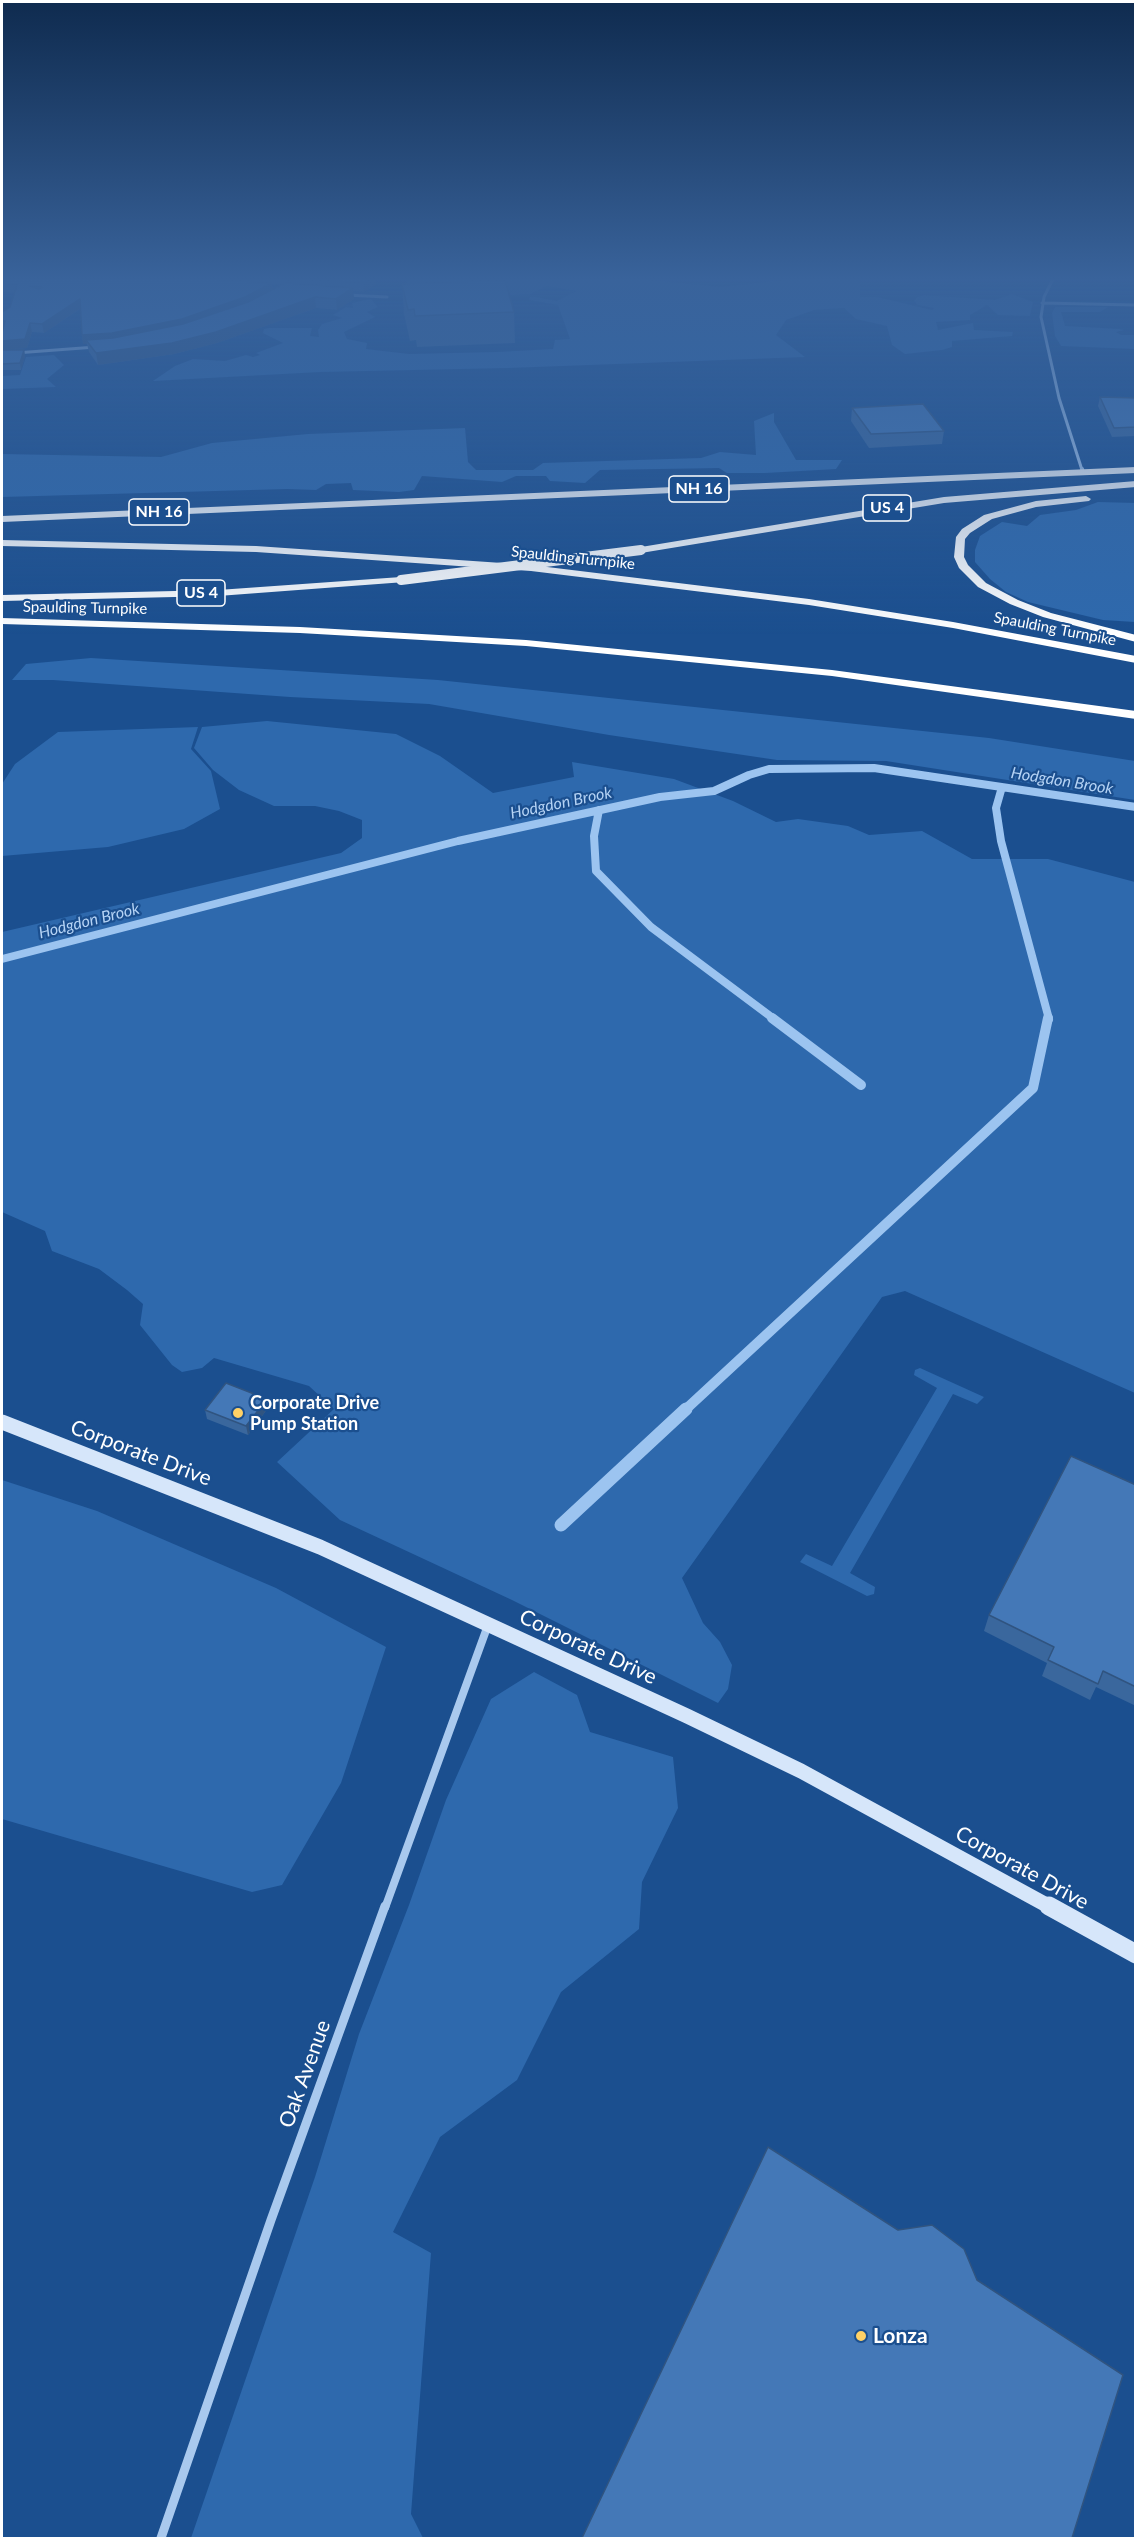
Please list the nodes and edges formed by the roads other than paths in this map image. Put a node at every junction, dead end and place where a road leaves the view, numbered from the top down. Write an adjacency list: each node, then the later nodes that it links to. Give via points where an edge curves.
1 (1059, 398): 3 (street)
2 (1136, 470): 3 (highway, NH 16)
3 (1083, 472): 6 (highway, NH 16)
4 (1136, 484): 10 (highway, US 4, bridge, via 944,500 641,550 401,580 218,593)
5 (1136, 495): 12 (highway, via 1056,502 1002,512 966,531 958,548 963,566 997,594 1047,615)
6 (316, 506): 7 (highway); 8 (highway, NH 16)
7 (2, 511)
8 (2, 519)
9 (2, 543): 13 (highway, Spaulding Turnpike, via 245,548 553,570 809,602)
10 (2, 598)
11 (2, 621): 14 (highway, Spaulding Turnpike, via 300,630 526,643 832,673)
12 (1136, 639)
13 (1136, 660)
14 (1136, 715)
15 (2, 1422): 16 (street, Corporate Drive, via 320,1547)
16 (488, 1624): 17 (street, Corporate Drive, via 801,1771); 18 (street, Oak Avenue, via 271,2220)
17 (1136, 1954)
18 (161, 2538)

